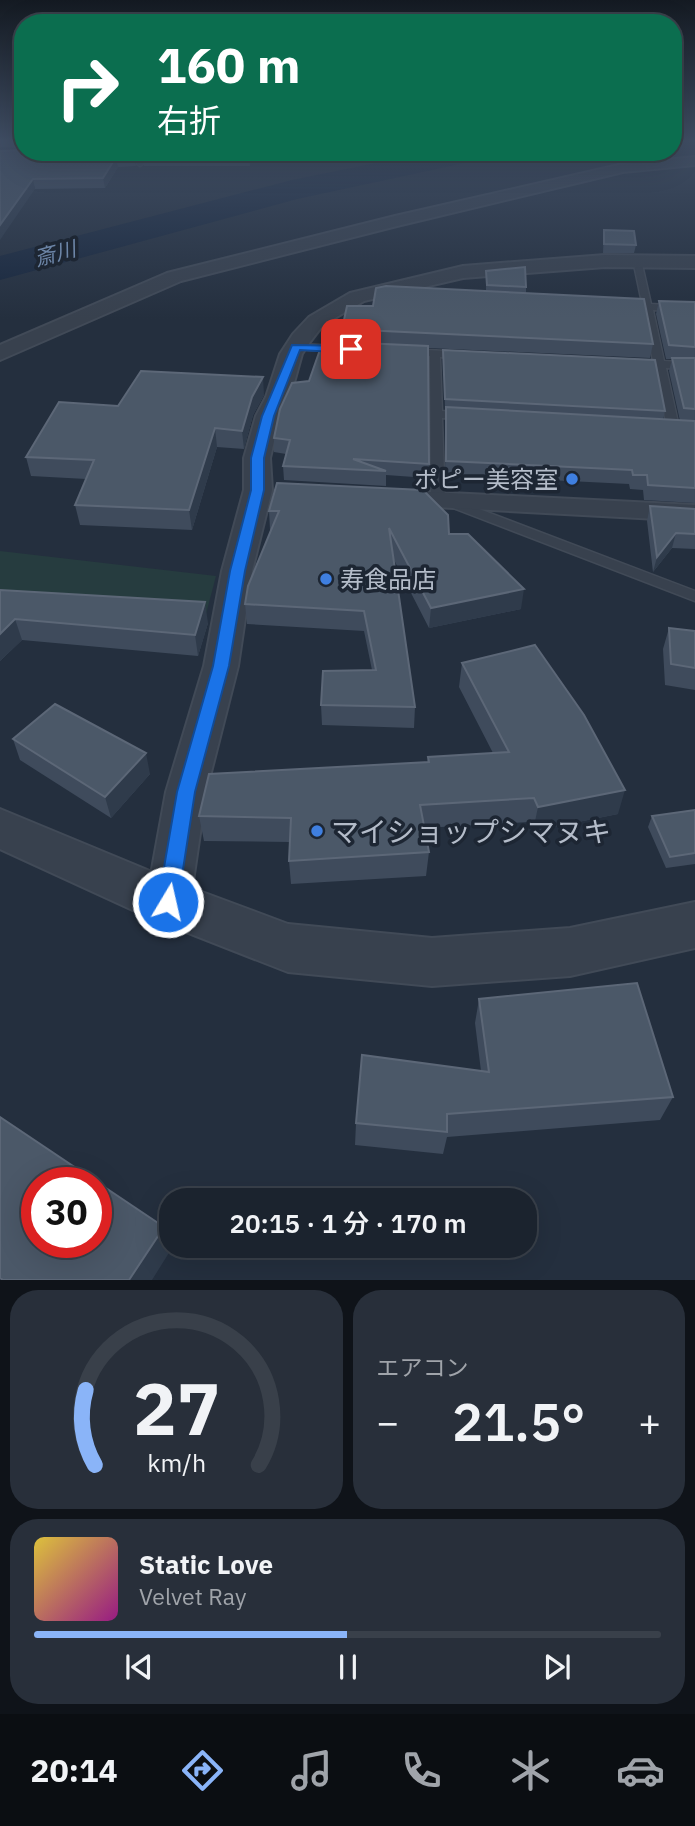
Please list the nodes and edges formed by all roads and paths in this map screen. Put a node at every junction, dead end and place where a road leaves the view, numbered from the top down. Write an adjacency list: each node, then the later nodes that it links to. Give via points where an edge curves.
1 (486, 200): 12 (street, via 174,277)
2 (638, 260): 3 (street); 4 (street, via 463,272); 7 (lane)
3 (695, 262)
4 (400, 287): 5 (lane); 9 (street, via 336,307 316,321)
5 (421, 293)
6 (607, 304): 7 (lane)
7 (647, 306): 8 (lane); 16 (lane)
8 (695, 310)
9 (296, 347): 10 (lane); 26 (street, via 268,416 257,458 271,491 237,571 221,666 186,792)
10 (351, 349)
11 (393, 351): 13 (lane)
12 (0, 353)
13 (435, 353): 14 (lane); 18 (lane)
14 (475, 355)
15 (620, 362): 16 (lane)
16 (660, 365): 17 (lane); 20 (lane, via 679,428)
17 (695, 366)
18 (438, 414): 19 (lane); 22 (lane)
19 (480, 416)
20 (659, 427)
21 (369, 497): 22 (street)
22 (446, 502): 23 (street); 24 (lane)
23 (695, 513)
24 (695, 596)
25 (0, 828): 26 (street)
26 (168, 902): 27 (street, via 288,948 432,962 570,952)
27 (695, 925)

